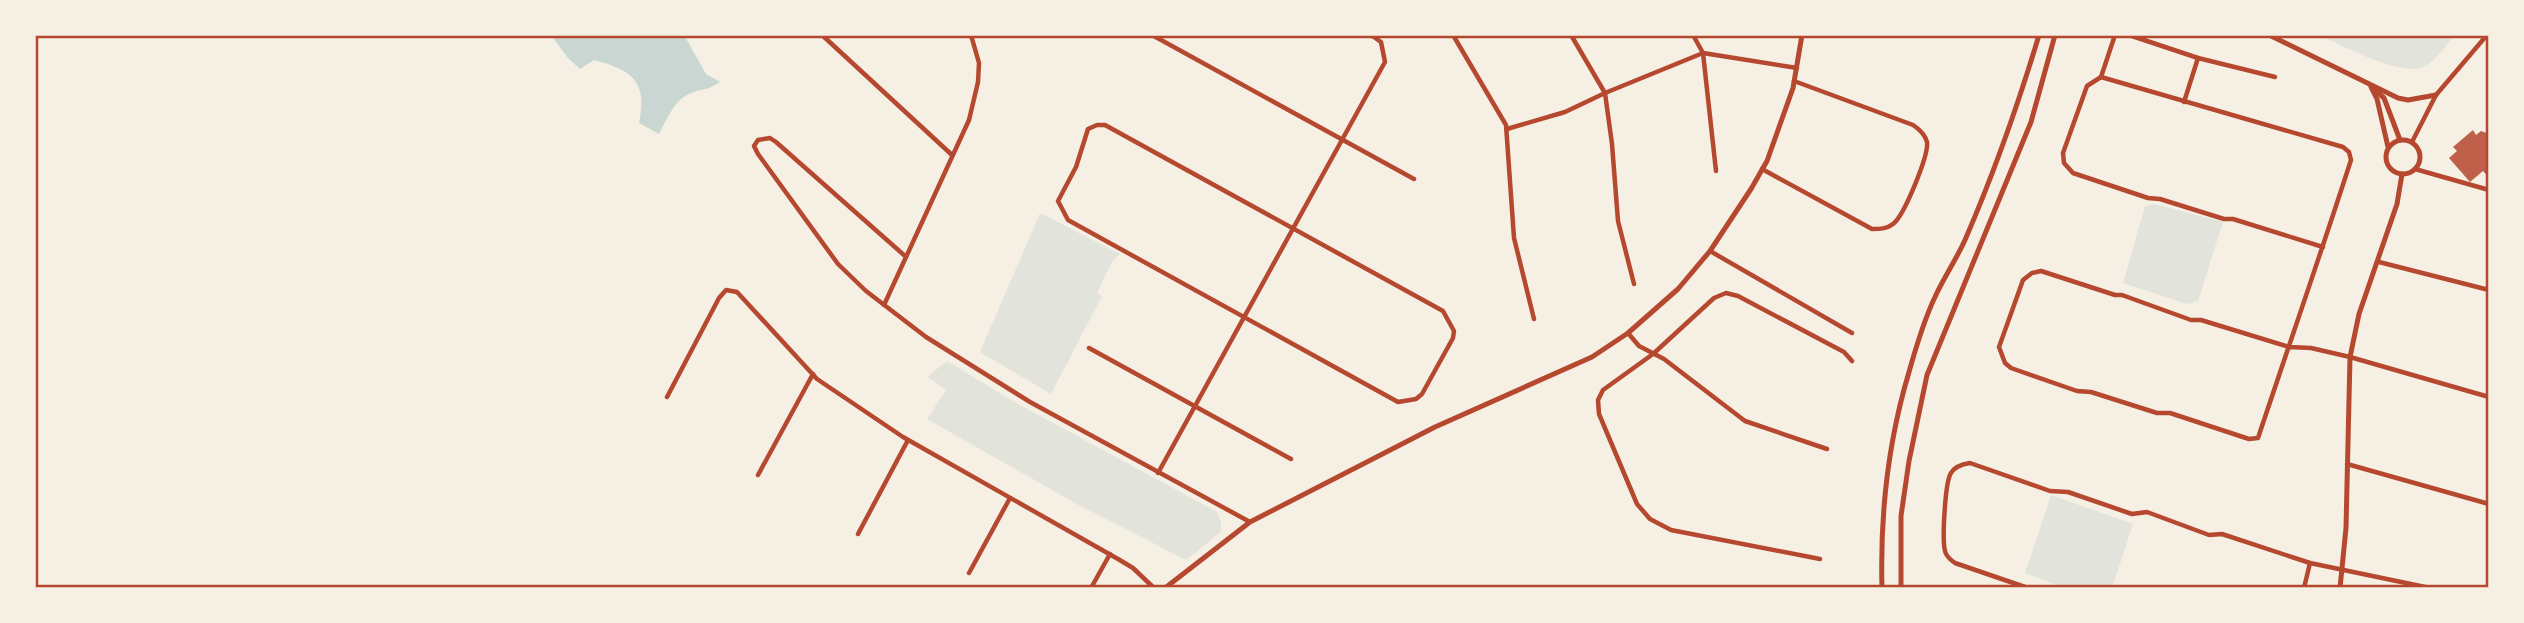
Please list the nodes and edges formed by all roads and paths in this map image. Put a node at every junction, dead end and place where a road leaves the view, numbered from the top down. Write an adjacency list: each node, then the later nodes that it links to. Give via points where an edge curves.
1 (822, 35): 30 (street)
2 (971, 35): 30 (street, via 979,63 978,82 969,120)
3 (1153, 35): 26 (street)
4 (1371, 35): 26 (street, via 1381,41 1385,62)
5 (1453, 35): 25 (street)
6 (1571, 35): 22 (street)
7 (1692, 35): 15 (street)
8 (1802, 35): 17 (street)
9 (2039, 35): 76 (street, via 2015,114 1964,242 1934,298 1908,373 1885,491)
10 (2056, 35): 77 (street, via 2031,122 1927,374 1901,516)
11 (2115, 35): 18 (street)
12 (2129, 35): 16 (street)
13 (2269, 35): 21 (street)
14 (2487, 35): 23 (street)
15 (1703, 54): 17 (street); 22 (street); 33 (street)
16 (2198, 58): 19 (street); 24 (street)
17 (1797, 68): 20 (street)
18 (2101, 77): 24 (street); 38 (street, via 2087,86 2063,153 2064,163 2073,173)
19 (2275, 77)
20 (1794, 81): 32 (street); 32 (street, via 1920,129 1927,147 1914,186 1896,222 1872,229)
21 (2371, 87): 23 (street, via 2408,100); 27 (street, via 2384,98); 29 (street)
22 (1605, 93): 25 (street, via 1565,112); 42 (street, via 1618,221)
23 (2436, 94): 28 (street)
24 (2184, 102): 38 (street, via 2349,152)
25 (1507, 130): 46 (street, via 1514,238)
26 (1342, 140): 35 (street); 37 (street)
27 (2400, 140): 28 (street); 29 (street)
28 (2412, 142): 31 (street, via 2420,155)
29 (2388, 147): 34 (street, via 2386,162)
30 (952, 156): 40 (street)
31 (2415, 169): 34 (street); 36 (street)
32 (1762, 170): 39 (street)
33 (1716, 171)
34 (2402, 174): 41 (street)
35 (1414, 179)
36 (2489, 190)
37 (1293, 229): 45 (street); 45 (street, via 1443,311 1453,338 1425,390 1416,399 1398,402); 45 (street, via 1105,125 1088,129 1076,167 1058,201 1068,220)
38 (2323, 247): 49 (street)
39 (1710, 251): 47 (street, via 1678,289); 48 (street)
40 (905, 256): 44 (street); 44 (street, via 776,142 758,140 754,146 758,154 838,264)
41 (2379, 261): 43 (street); 52 (street, via 2359,314)
42 (1634, 284)
43 (2489, 290)
44 (884, 305): 62 (street, via 956,358)
45 (1244, 317): 57 (street)
46 (1534, 319)
47 (1628, 333): 51 (street); 66 (street, via 1592,357 1435,428)
48 (1852, 333)
49 (2289, 347): 49 (street, via 2258,438 2249,439 2011,368 1998,347 2023,280 2041,271); 52 (street)
50 (1089, 348): 57 (street)
51 (1653, 354): 53 (street, via 1714,298 1726,293 1844,352); 59 (street, via 1745,421); 69 (street, via 1608,385 1597,406 1637,504 1650,519 1671,530)
52 (2350, 357): 56 (street); 61 (street)
53 (1852, 361)
54 (813, 374): 55 (street, via 737,292 726,290); 58 (street); 63 (street)
55 (667, 397)
56 (2489, 397)
57 (1195, 406): 60 (street); 62 (street)
58 (908, 440): 64 (street); 67 (street)
59 (1827, 449)
60 (1291, 459)
61 (2347, 464): 65 (street); 71 (street)
62 (1158, 473): 66 (street)
63 (758, 475)
64 (1010, 498): 68 (street); 72 (street)
65 (2489, 504)
66 (1250, 522): 75 (street)
67 (858, 534)
68 (1110, 554): 73 (street); 74 (street)
69 (1820, 559)
70 (2310, 563): 71 (street); 78 (street, via 2147,512 2132,514 2068,492 2050,491 1970,463 1958,467 1949,478 1945,510 1949,559); 79 (street)
71 (2343, 570): 80 (street); 81 (street)
72 (969, 573)
73 (1091, 588)
74 (1154, 588)
75 (1165, 588)
76 (1882, 588)
77 (1901, 588)
78 (2028, 588)
79 (2304, 588)
80 (2340, 588)
81 (2430, 588)

